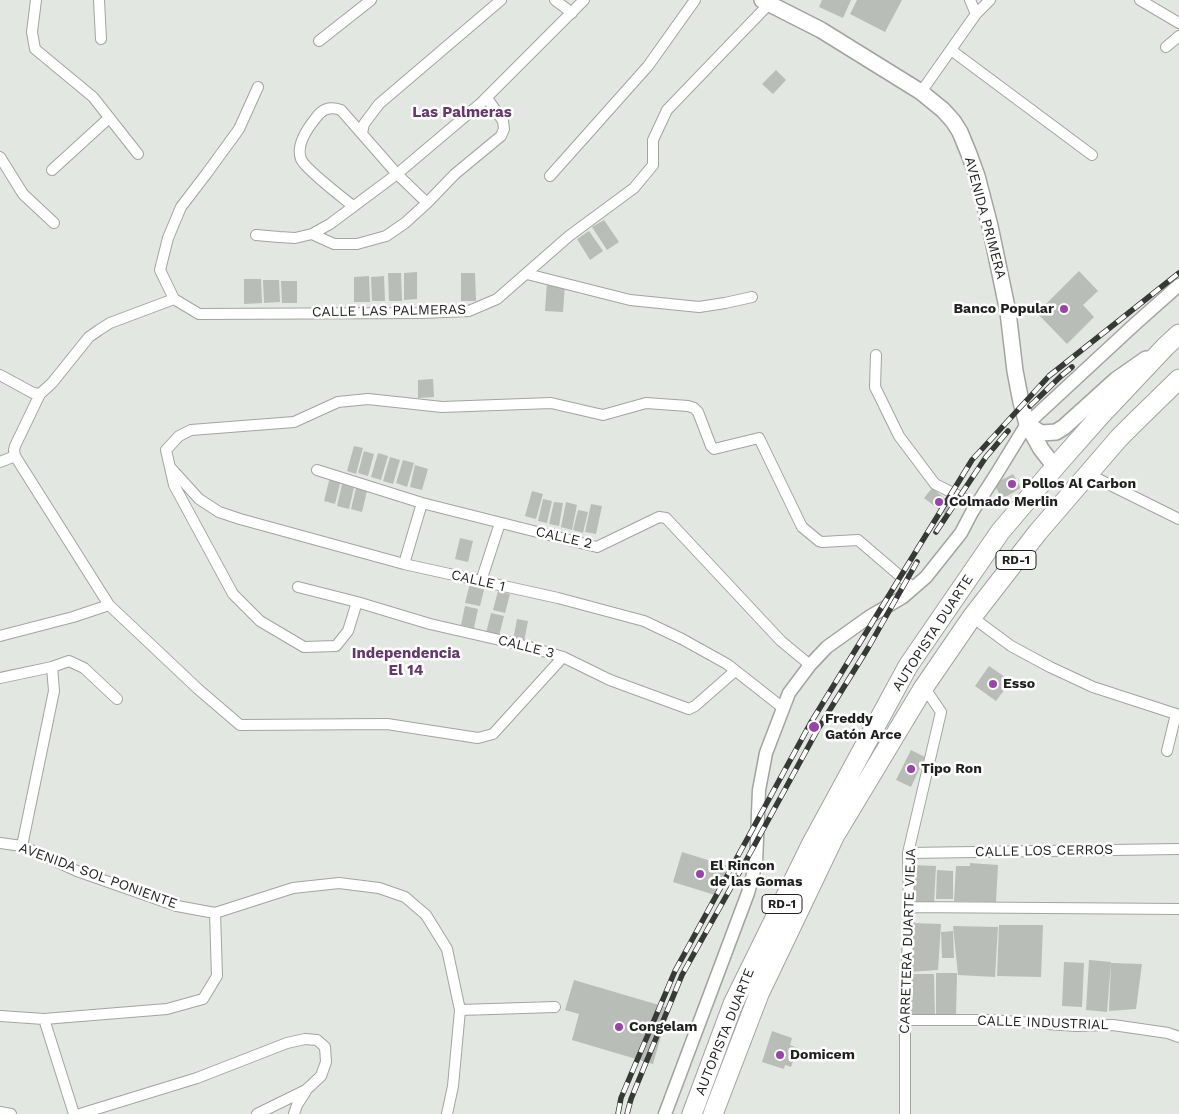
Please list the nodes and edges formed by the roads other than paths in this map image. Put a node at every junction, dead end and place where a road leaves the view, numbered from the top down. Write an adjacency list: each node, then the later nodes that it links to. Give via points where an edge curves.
1 (36, 0): 23 (street, via 32,32 35,49 93,98)
2 (99, 0): 16 (street)
3 (371, 0): 17 (street)
4 (501, 0): 24 (street, via 379,104 364,124)
5 (555, 0): 12 (street)
6 (584, 0): 12 (street)
7 (695, 0): 30 (street, via 648,66)
8 (970, 0): 13 (street)
9 (990, 0): 13 (street)
10 (1140, 0): 14 (street)
11 (765, 2): 21 (main road, AVENIDA PRIMERA, via 821,30); 36 (street, CALLE LAS PALMERAS, via 667,110 653,140 653,165 634,188 569,236)
12 (572, 12): 22 (street)
13 (976, 14): 19 (street)
14 (1179, 23)
15 (1179, 36): 18 (street)
16 (101, 39)
17 (319, 41)
18 (1166, 47)
19 (950, 50): 21 (street); 26 (street)
20 (258, 87): 39 (street, via 239,128 181,207 168,238 160,270)
21 (921, 92): 45 (main road, AVENIDA PRIMERA, via 953,121 972,162 990,226)
22 (487, 98): 29 (street); 31 (street, via 503,121 501,136 455,174)
23 (109, 118): 25 (street); 28 (street)
24 (362, 133): 29 (street); 32 (street, via 341,110 333,107 320,112 306,130 300,148 304,165)
25 (138, 154)
26 (1092, 155)
27 (0, 157): 33 (street, via 23,194)
28 (52, 170)
29 (397, 174): 31 (street); 32 (street)
30 (550, 176)
31 (427, 203): 34 (street, via 386,236 358,244 334,244)
32 (353, 206): 34 (street)
33 (54, 223)
34 (312, 234): 35 (street, via 295,238)
35 (256, 235)
36 (527, 274): 38 (street, via 630,300 699,307); 39 (street, CALLE LAS PALMERAS, via 497,299 469,311 199,314)
37 (1179, 285): 45 (street)
38 (752, 296)
39 (174, 299): 44 (street, via 110,323 89,337)
40 (1172, 340): 45 (main road, via 1116,380 1056,432 1041,433); 49 (highway, AUTOPISTA DUARTE / RD-1)
41 (876, 355): 53 (street, via 875,387 899,436 935,484)
42 (0, 375): 44 (street)
43 (1179, 379): 51 (highway, AUTOPISTA DUARTE / RD-1)
44 (40, 394): 46 (street, via 15,446)
45 (1027, 424): 49 (main road, AVENIDA PRIMERA); 53 (street)
46 (15, 456): 47 (street); 61 (street)
47 (0, 462)
48 (170, 466): 56 (street, CALLE 1, via 199,499 219,512); 59 (street, via 166,450 179,436 192,430 294,422 338,402 368,399 442,407 551,403 603,415 646,403 688,406 698,412 714,449 759,438 802,527 819,541 858,540); 60 (street, via 174,485 233,594 260,621 304,647 336,646 348,631)
49 (1055, 467): 96 (highway, AUTOPISTA DUARTE / RD-1, via 1000,532 908,666 812,843 733,1004)
50 (317, 470): 52 (street, CALLE 2)
51 (1088, 474): 54 (street); 62 (highway, AUTOPISTA DUARTE / RD-1)
52 (422, 503): 55 (street, CALLE 2); 56 (street)
53 (977, 505): 59 (street, via 961,533)
54 (1179, 519)
55 (500, 523): 57 (street); 65 (street, CALLE 2, via 596,546 659,517 666,518 781,640)
56 (404, 564): 57 (street, CALLE 1)
57 (481, 581): 67 (street, CALLE 1, via 644,621 682,639)
58 (298, 587): 60 (street, CALLE 3)
59 (914, 588): 65 (street, via 827,647)
60 (356, 602): 64 (street, CALLE 3, via 430,624)
61 (108, 605): 63 (street); 64 (street, via 240,725 386,724 478,738 493,734)
62 (972, 617): 69 (highway, AUTOPISTA DUARTE / RD-1); 72 (street, via 1012,646 1050,667 1093,687)
63 (0, 636)
64 (563, 656): 67 (street, CALLE 3, via 610,680 689,709)
65 (810, 665): 71 (street, via 789,693)
66 (52, 667): 68 (street); 70 (street, via 69,661 84,668); 75 (street, via 54,690)
67 (735, 671): 71 (street, CALLE 1)
68 (0, 678)
69 (924, 687): 77 (street, CARRETERA DUARTE VIEJA, via 941,712); 97 (highway, AUTOPISTA DUARTE / RD-1, via 835,835 759,994)
70 (117, 699)
71 (783, 708): 95 (street, via 766,753 759,790 756,863 748,893)
72 (1178, 714): 73 (street)
73 (1166, 751)
74 (0, 843): 75 (street, AVENIDA SOL PONIENTE)
75 (22, 846): 80 (street, AVENIDA SOL PONIENTE, via 77,871 177,906)
76 (1179, 849): 77 (street, CALLE LOS CERROS)
77 (908, 854): 78 (street, CARRETERA DUARTE VIEJA)
78 (909, 907): 79 (street); 85 (street, CARRETERA DUARTE VIEJA)
79 (1179, 909)
80 (215, 913): 82 (street, AVENIDA SOL PONIENTE, via 293,888 339,883 379,888 406,897 426,915 447,949); 84 (street, via 217,976 203,999 167,1009)
81 (555, 1007): 82 (street)
82 (460, 1010): 94 (street, AVENIDA SOL PONIENTE, via 453,1086)
83 (0, 1016): 84 (street)
84 (44, 1019): 90 (street)
85 (905, 1020): 86 (street, CALLE INDUSTRIAL, via 1114,1025); 98 (street, CARRETERA DUARTE VIEJA)
86 (1179, 1037)
87 (306, 1090): 91 (street, via 321,1076 326,1062 324,1047 317,1040 287,1043 197,1078); 92 (street); 93 (street)
88 (0, 1112): 89 (street)
89 (11, 1114)
90 (74, 1114)
91 (80, 1114)
92 (257, 1114)
93 (294, 1114)
94 (446, 1114)
95 (665, 1114)
96 (692, 1114)
97 (713, 1114)
98 (905, 1114)

